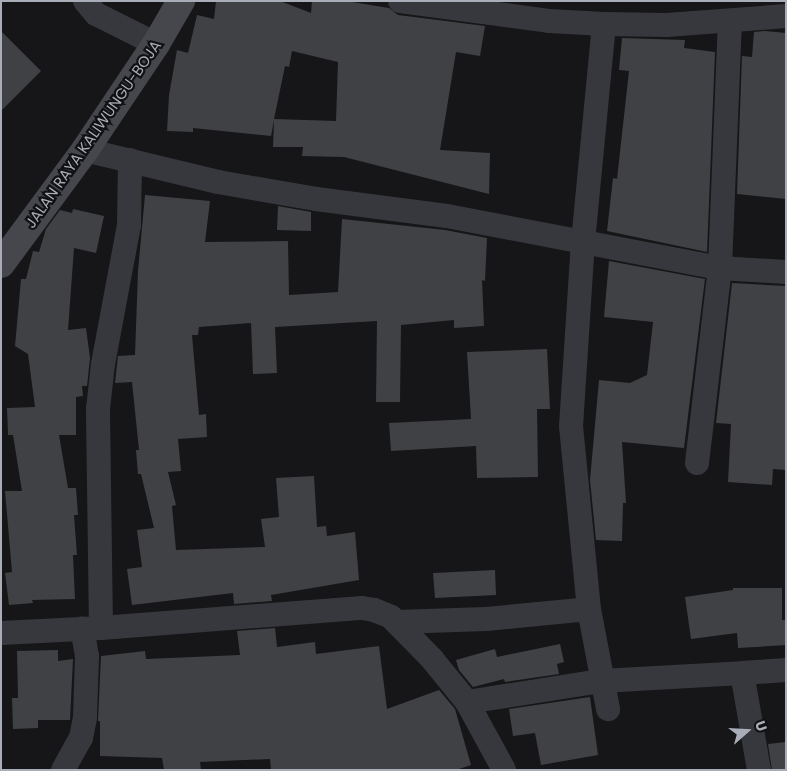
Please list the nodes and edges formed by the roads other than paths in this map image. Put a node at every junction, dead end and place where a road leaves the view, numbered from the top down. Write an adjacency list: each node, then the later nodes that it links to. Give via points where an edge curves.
1 (84, 1): 7 (street, via 96,14)
2 (181, 1): 7 (main road, JALAN RAYA KALIWUNGU-BOJA)
3 (400, 1): 6 (street, via 549,21)
4 (786, 16): 5 (street)
5 (730, 21): 6 (street); 12 (street)
6 (604, 24): 10 (street)
7 (156, 44): 8 (main road, JALAN RAYA KALIWUNGU-BOJA)
8 (85, 150): 9 (street); 11 (main road, JALAN RAYA KALIWUNGU-BOJA)
9 (130, 160): 10 (street, via 228,184 447,216); 17 (street, via 129,225 103,364 98,409)
10 (583, 242): 12 (street); 15 (street, via 571,426)
11 (1, 264)
12 (720, 268): 13 (street); 14 (street)
13 (786, 272)
14 (697, 463)
15 (589, 609): 16 (street, via 486,619); 21 (street)
16 (396, 622): 17 (street, via 374,610 362,608); 22 (street, via 432,658)
17 (92, 628): 18 (street); 24 (street, via 87,656 85,717 80,738)
18 (1, 633)
19 (786, 670): 20 (street)
20 (742, 673): 21 (street); 26 (street)
21 (601, 681): 22 (street); 23 (street)
22 (467, 702): 25 (street)
23 (608, 710)
24 (62, 770)
25 (504, 770)
26 (759, 770)

